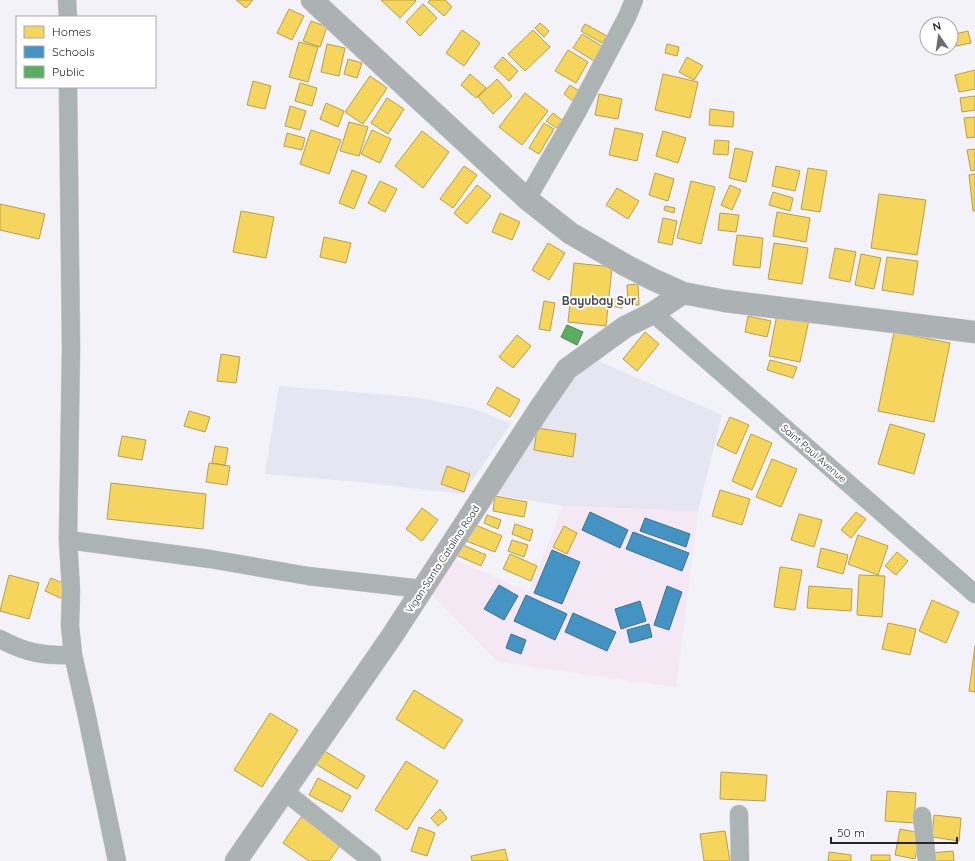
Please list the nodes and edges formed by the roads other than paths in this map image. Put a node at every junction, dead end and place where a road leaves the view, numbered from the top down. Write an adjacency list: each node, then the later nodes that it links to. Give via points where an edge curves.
1 (67, 0): 4 (street)
2 (312, 0): 6 (main road)
3 (634, 0): 6 (street, via 628,17 576,114)
4 (68, 16)
5 (68, 88): 10 (street, via 71,348)
6 (527, 199): 7 (main road, via 570,233 625,265)
7 (683, 293): 8 (main road, Vigan-Santa Catalina Road); 9 (main road, via 733,302)
8 (653, 313): 11 (main road, Vigan-Santa Catalina Road, via 625,327 567,369); 12 (street, Saint Paul Avenue)
9 (975, 332)
10 (68, 540): 11 (street, via 210,559 308,576); 14 (street)
11 (422, 589): 15 (main road, Vigan-Santa Catalina Road)
12 (975, 594)
13 (0, 638): 14 (street, via 32,652 50,656)
14 (73, 655): 18 (street)
15 (284, 791): 19 (main road, Vigan-Santa Catalina Road); 20 (street)
16 (739, 814): 21 (street)
17 (922, 816): 22 (street)
18 (117, 861)
19 (236, 861)
20 (372, 861)
21 (740, 861)
22 (927, 861)

